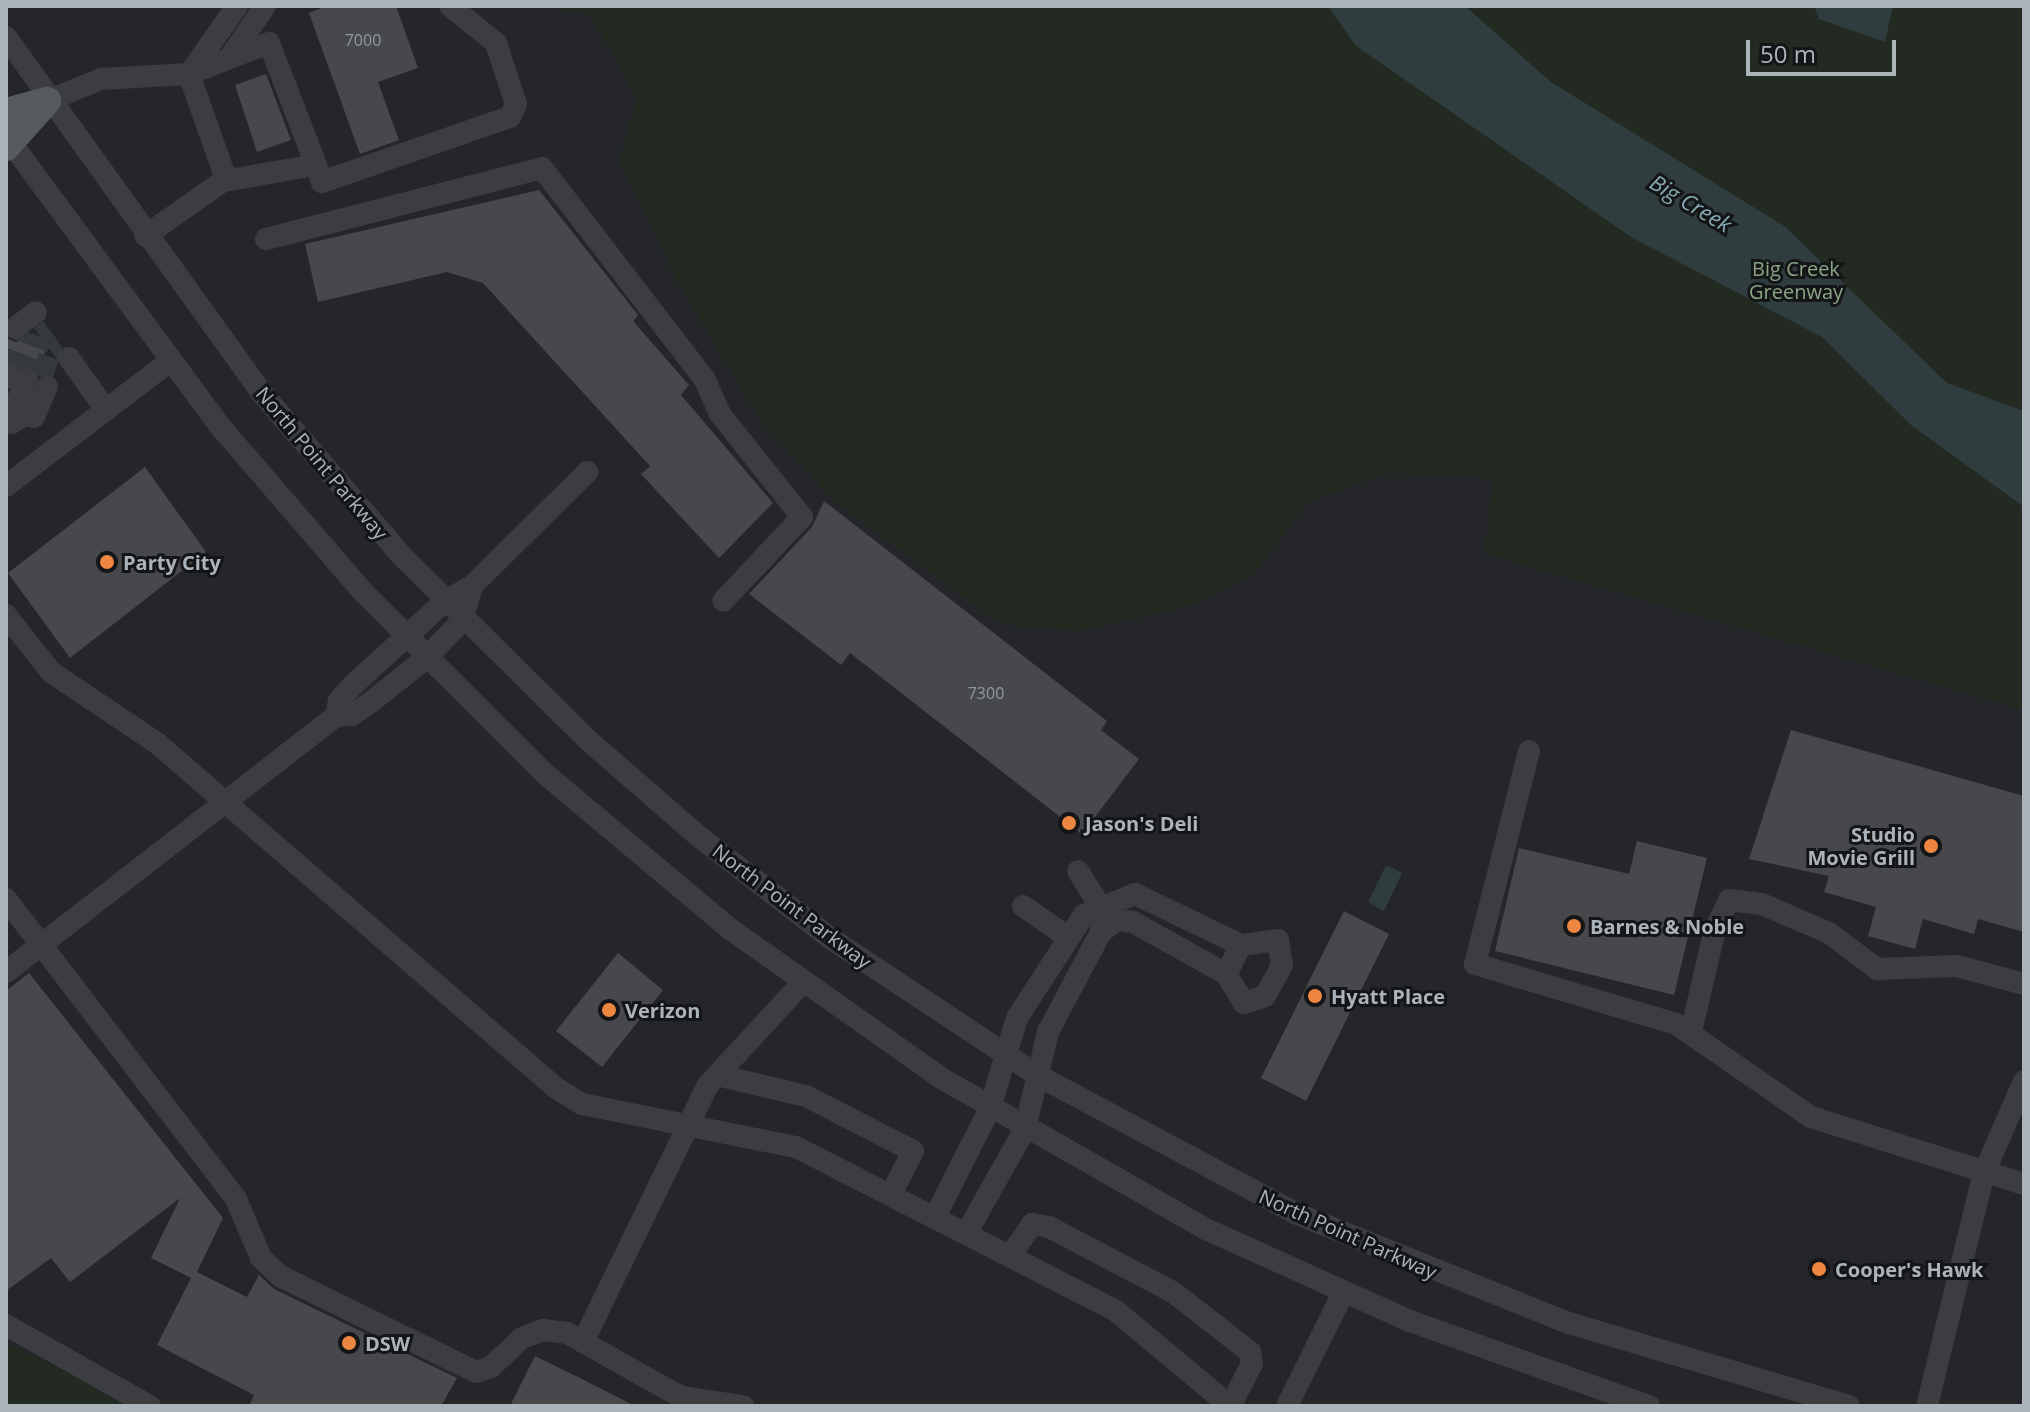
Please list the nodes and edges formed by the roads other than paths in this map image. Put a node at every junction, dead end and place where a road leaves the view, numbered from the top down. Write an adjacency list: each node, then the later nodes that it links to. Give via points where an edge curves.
1 (237, 6): 7 (street)
2 (450, 6): 11 (street, via 496,43 516,104 510,117 322,182)
3 (262, 10): 5 (street); 6 (street)
4 (6, 37): 8 (street, North Point Parkway)
5 (269, 43): 6 (street); 11 (street)
6 (233, 53): 7 (street)
7 (189, 74): 8 (street, via 101,79); 12 (street)
8 (47, 101): 9 (main road); 10 (main road); 13 (street, North Point Parkway)
9 (6, 112)
10 (8, 142): 16 (street)
11 (316, 165): 12 (street)
12 (226, 179): 13 (street)
13 (145, 236): 24 (street, North Point Parkway, via 304,447)
14 (266, 239): 23 (street, via 542,168 704,378 720,414 802,517)
15 (65, 357): 18 (street)
16 (170, 361): 18 (street); 27 (street, via 264,481)
17 (24, 379): 19 (street); 19 (street)
18 (106, 410): 21 (street)
19 (16, 415)
20 (587, 472): 22 (street)
21 (6, 486)
22 (472, 586): 24 (street); 26 (street)
23 (723, 601)
24 (444, 602): 26 (street, North Point Parkway); 27 (street)
25 (6, 615): 31 (street, via 51,672 158,744)
26 (462, 621): 28 (street); 45 (street, North Point Parkway, via 569,724 697,835 833,940)
27 (404, 637): 28 (street); 29 (street, via 339,700)
28 (425, 659): 29 (street, via 352,715); 42 (street, via 616,837)
29 (336, 716): 31 (street)
30 (1529, 751): 44 (street, via 1475,964)
31 (226, 805): 38 (street); 50 (street, via 556,1088 582,1104)
32 (1078, 871): 35 (street)
33 (6, 899): 38 (street)
34 (1023, 906): 37 (street)
35 (1100, 906): 36 (street); 37 (street); 39 (street, via 1135,894)
36 (1101, 932): 41 (street, via 1117,920 1133,922); 47 (street, via 1048,1032)
37 (1066, 936): 45 (street, via 1017,1018)
38 (43, 945): 40 (street); 60 (street, via 236,1199 261,1258 280,1276 476,1372 491,1367 522,1338 543,1330)
39 (1241, 945): 41 (street); 41 (street, via 1278,940 1282,965 1265,996 1244,1003)
40 (6, 972)
41 (1226, 974)
42 (802, 983): 46 (street); 49 (street)
43 (2024, 984): 44 (street, via 1957,966 1877,969 1829,933 1762,904 1729,900 1715,929)
44 (1691, 1032): 52 (street, via 1811,1117)
45 (1006, 1055): 47 (street, North Point Parkway); 49 (street)
46 (717, 1075): 50 (street); 54 (street, via 806,1096 913,1151)
47 (1037, 1075): 51 (street); 66 (street, North Point Parkway, via 1232,1182 1430,1271 1634,1346)
48 (2024, 1081): 52 (street)
49 (990, 1108): 51 (street); 55 (street)
50 (690, 1123): 54 (street, via 796,1147); 60 (street)
51 (1025, 1129): 56 (street); 58 (street, via 1208,1230)
52 (1984, 1173): 53 (street); 67 (street)
53 (2024, 1184)
54 (891, 1194): 55 (street)
55 (935, 1217): 56 (street)
56 (966, 1234): 57 (street)
57 (1010, 1256): 63 (street, via 1116,1311); 63 (street, via 1032,1224 1049,1227 1173,1292 1250,1352 1252,1364)
58 (1343, 1293): 64 (street); 65 (street, via 1484,1350)
59 (6, 1325): 61 (street)
60 (583, 1342): 62 (street, via 681,1397)
61 (150, 1406)
62 (743, 1406)
63 (1230, 1406)
64 (1287, 1406)
65 (1649, 1406)
66 (1849, 1406)
67 (1927, 1406)

